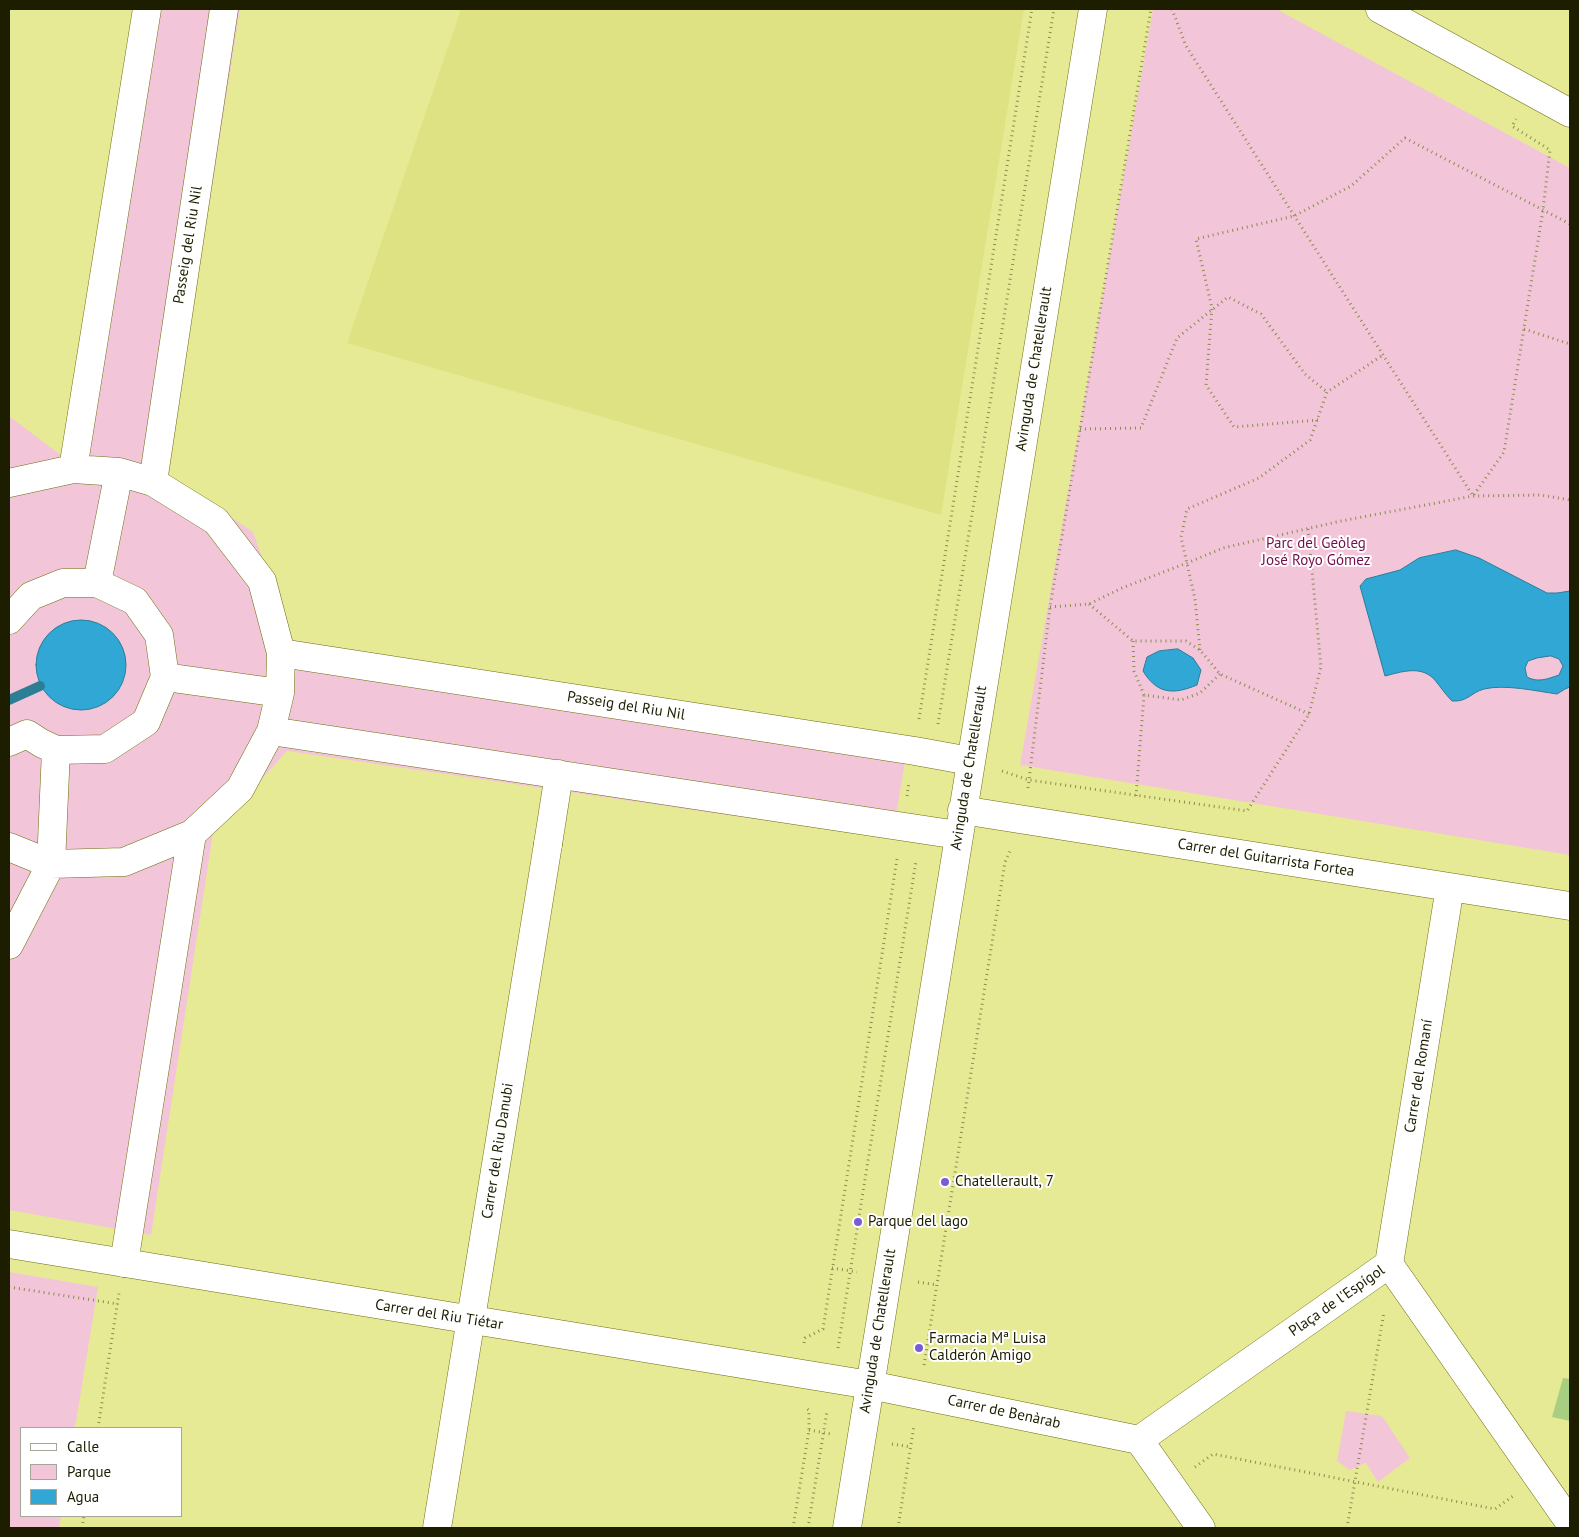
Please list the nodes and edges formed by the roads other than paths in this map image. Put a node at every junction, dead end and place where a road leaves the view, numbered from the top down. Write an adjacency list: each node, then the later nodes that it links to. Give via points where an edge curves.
1 (147, 9): 6 (street)
2 (224, 9): 8 (street, Passeig del Riu Nil)
3 (1093, 9): 18 (street, Avinguda de Chatellerault)
4 (1380, 9): 5 (street)
5 (1570, 114)
6 (73, 469): 7 (street); 9 (street)
7 (119, 472): 8 (street); 10 (street)
8 (153, 482): 12 (street, via 216,521 262,581)
9 (9, 483)
10 (97, 583): 11 (street, via 63,583 31,596); 13 (street, via 135,601 159,635)
11 (9, 620)
12 (281, 653): 14 (street); 18 (street, Passeig del Riu Nil)
13 (165, 677): 14 (street); 17 (street, via 146,722 105,749)
14 (280, 694): 15 (street)
15 (271, 731): 19 (street); 21 (street, via 240,790)
16 (9, 742): 17 (street, via 27,734)
17 (56, 750): 23 (street)
18 (970, 761): 20 (street, Avinguda de Chatellerault)
19 (559, 774): 20 (street); 30 (street, Carrer del Riu Danubi)
20 (960, 822): 24 (street, Carrer del Guitarrista Fortea, via 1024,820); 31 (street, Avinguda de Chatellerault)
21 (192, 834): 23 (street, via 124,862); 28 (street)
22 (9, 848): 23 (street)
23 (51, 864): 26 (street)
24 (1450, 887): 25 (street, Carrer del Guitarrista Fortea); 29 (street, Carrer del Romaní)
25 (1570, 906)
26 (9, 944)
27 (9, 1244): 28 (street, Carrer del Riu Tiétar)
28 (124, 1263): 30 (street, Carrer del Riu Tiétar)
29 (1389, 1264): 32 (street, Plaça de l'Espígol); 33 (street, Plaça de l'Espígol)
30 (471, 1320): 31 (street, Carrer del Riu Tiétar); 34 (street, Carrer del Riu Danubi)
31 (870, 1385): 32 (street, Carrer de Benàrab); 35 (street, Avinguda de Chatellerault)
32 (1139, 1440): 36 (street)
33 (1570, 1524): 37 (street, Plaça de l'Espígol)
34 (437, 1528)
35 (847, 1528)
36 (1201, 1528)
37 (1564, 1528)

